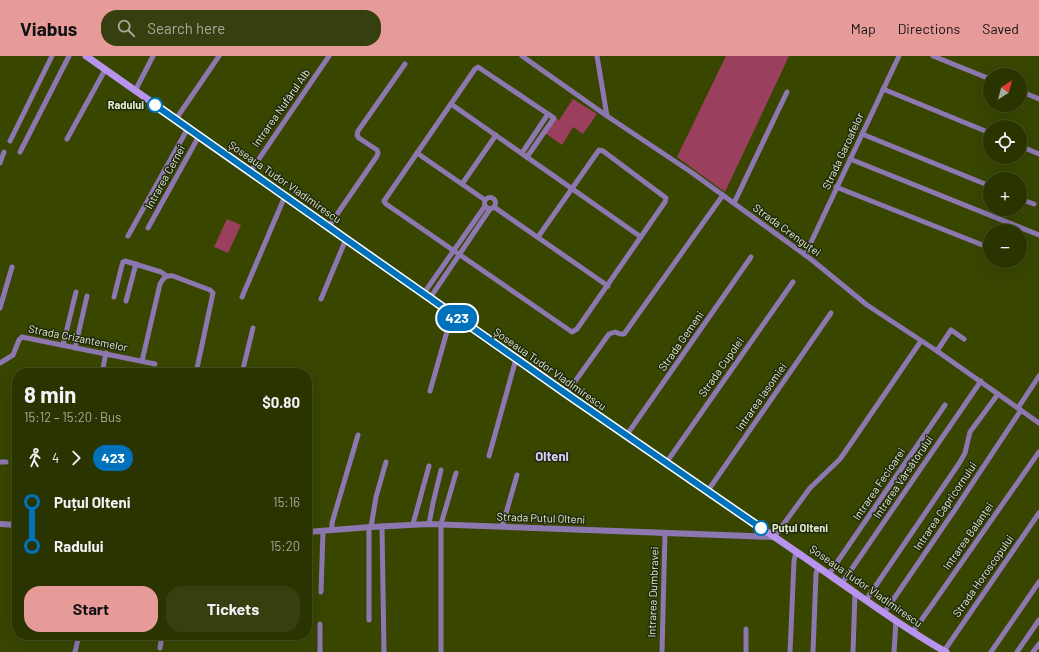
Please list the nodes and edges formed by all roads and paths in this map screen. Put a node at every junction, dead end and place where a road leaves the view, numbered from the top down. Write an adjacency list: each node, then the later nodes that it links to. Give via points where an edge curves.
1 (52, 56): 29 (street)
2 (69, 56): 32 (street)
3 (86, 56): 12 (main road, Șoseaua Tudor Vladimirescu)
4 (153, 56): 15 (street)
5 (219, 56): 22 (street)
6 (329, 56): 39 (street, Intrarea Nufărul Alb)
7 (522, 56): 21 (street, Strada Crenguței)
8 (597, 56): 21 (street)
9 (899, 56): 14 (street, Strada Garoafelor)
10 (933, 56): 13 (street)
11 (405, 64): 50 (street, via 358,131 359,138 378,153)
12 (105, 70): 15 (main road, Șoseaua Tudor Vladimirescu); 28 (street)
13 (983, 76)
14 (883, 89): 24 (street); 25 (street, Strada Garoafelor)
15 (135, 90): 22 (main road, Șoseaua Tudor Vladimirescu)
16 (787, 92): 47 (street)
17 (1027, 94): 18 (street)
18 (1039, 99)
19 (451, 104): 20 (street, via 478,67); 26 (street); 33 (street)
20 (548, 114): 34 (street); 36 (street, via 554,118)
21 (607, 116): 44 (street, Strada Crenguței)
22 (176, 119): 23 (main road, Șoseaua Tudor Vladimirescu)
23 (188, 128): 27 (main road, Șoseaua Tudor Vladimirescu); 55 (street)
24 (983, 130)
25 (862, 134): 37 (street, Strada Garoafelor); 40 (street)
26 (496, 135): 34 (street); 41 (street)
27 (199, 136): 39 (main road, Șoseaua Tudor Vladimirescu); 51 (street, Intrarea Cernei)
28 (66, 138)
29 (10, 141)
30 (1027, 149): 35 (street)
31 (4, 152): 38 (street)
32 (20, 152)
33 (417, 153): 41 (street); 60 (street, via 385,202)
34 (522, 153): 36 (street)
35 (1039, 154)
36 (527, 157): 43 (street)
37 (850, 159): 42 (street, Strada Garoafelor); 54 (street)
38 (0, 163)
39 (250, 172): 45 (main road, Șoseaua Tudor Vladimirescu)
40 (983, 183)
41 (462, 184): 49 (street)
42 (836, 187): 59 (street); 62 (street, Strada Garoafelor)
43 (572, 189): 56 (street); 57 (street); 57 (street, via 598,152 603,152 666,198)
44 (722, 194): 47 (street, Strada Crenguței); 96 (street, via 624,334 609,334)
45 (285, 196): 50 (main road, Șoseaua Tudor Vladimirescu); 73 (street)
46 (1027, 201): 48 (street)
47 (734, 203): 62 (street, Strada Crenguței)
48 (1034, 204)
49 (489, 205): 52 (street); 53 (street); 56 (street)
50 (329, 226): 58 (main road, Șoseaua Tudor Vladimirescu)
51 (148, 228)
52 (469, 228): 53 (street); 60 (street)
53 (475, 232): 61 (street)
54 (1039, 235)
55 (128, 236)
56 (538, 237): 68 (street)
57 (641, 237): 68 (street)
58 (346, 238): 71 (main road, Șoseaua Tudor Vladimirescu); 74 (street)
59 (983, 245)
60 (453, 251): 61 (street); 71 (street)
61 (459, 255): 68 (street, via 572,332 577,329); 71 (street)
62 (805, 255): 81 (street, Strada Crenguței, via 867,305)
63 (751, 257): 102 (street, Strada Gemeni)
64 (136, 264): 66 (street); 72 (street, via 123,262); 75 (street)
65 (12, 267): 76 (street)
66 (167, 276): 87 (street, via 160,284); 91 (street, via 173,276 214,293)
67 (794, 282): 108 (street, Strada Cupolei)
68 (608, 286)
69 (76, 292): 82 (street)
70 (87, 296): 83 (street)
71 (427, 296): 78 (main road, Șoseaua Tudor Vladimirescu)
72 (114, 297)
73 (242, 297)
74 (321, 299)
75 (126, 301)
76 (0, 308)
77 (832, 313): 113 (street, Intrarea Iasomiei)
78 (452, 314): 86 (main road, Șoseaua Tudor Vladimirescu); 95 (street)
79 (253, 328): 92 (street)
80 (964, 339): 84 (street, via 950,330)
81 (921, 341): 84 (street, Strada Crenguței); 127 (street, via 840,459 810,488)
82 (63, 345): 83 (street, Strada Crizantemelor); 88 (street, Strada Crizantemelor, via 22,337 13,356)
83 (75, 348): 85 (street, Strada Crizantemelor)
84 (937, 351): 94 (street, Strada Crenguței)
85 (106, 354): 87 (street, Strada Crizantemelor); 90 (street)
86 (516, 359): 96 (main road, Șoseaua Tudor Vladimirescu); 104 (street)
87 (142, 361): 89 (street, Strada Crizantemelor)
88 (0, 363)
89 (155, 364)
90 (103, 368)
91 (197, 368)
92 (243, 368)
93 (1039, 376): 99 (street, Intrarea Capricornului)
94 (980, 381): 97 (street, Strada Crenguței); 132 (street, Intrarea Vărsătorului)
95 (430, 391)
96 (566, 394): 102 (main road, Șoseaua Tudor Vladimirescu)
97 (998, 394): 99 (street, Strada Crenguței); 135 (street, via 970,432 960,462)
98 (945, 405): 130 (street, Intrarea Fecioarei)
99 (1020, 409): 100 (street, Strada Crenguței); 136 (street, Intrarea Capricornului)
100 (1039, 423)
101 (358, 435): 123 (street)
102 (626, 436): 108 (main road, Șoseaua Tudor Vladimirescu)
103 (1039, 452): 142 (street, Intrarea Balanței)
104 (488, 456)
105 (0, 462): 106 (street)
106 (6, 462)
107 (386, 462): 121 (street)
108 (666, 463): 113 (main road, Șoseaua Tudor Vladimirescu)
109 (429, 466): 116 (street)
110 (441, 470): 117 (street)
111 (456, 473): 118 (street)
112 (517, 474): 122 (street)
113 (707, 492): 127 (main road, Șoseaua Tudor Vladimirescu)
114 (1039, 513): 147 (street, Strada Horoscopului)
115 (0, 524): 119 (street)
116 (413, 524): 117 (street, Strada Puțul Olteni); 120 (street, Strada Puțul Olteni)
117 (429, 524): 118 (street, Strada Puțul Olteni)
118 (441, 524): 122 (street, Strada Puțul Olteni); 151 (street)
119 (12, 525)
120 (382, 526): 121 (street, Strada Puțul Olteni); 150 (street)
121 (370, 527): 123 (street, Strada Puțul Olteni); 137 (street)
122 (502, 527): 126 (street, Strada Puțul Olteni)
123 (332, 530): 124 (street, Strada Puțul Olteni)
124 (323, 531): 125 (street, Strada Puțul Olteni); 133 (street)
125 (312, 532)
126 (665, 533): 127 (street, Strada Puțul Olteni); 152 (street, Intrarea Dumbravei)
127 (774, 537): 128 (main road, Șoseaua Tudor Vladimirescu)
128 (796, 552): 129 (main road, Șoseaua Tudor Vladimirescu); 154 (street)
129 (818, 567): 130 (main road, Șoseaua Tudor Vladimirescu); 155 (street)
130 (829, 574): 132 (main road, Șoseaua Tudor Vladimirescu)
131 (1039, 582): 158 (street)
132 (842, 583): 134 (main road, Șoseaua Tudor Vladimirescu)
133 (321, 592)
134 (855, 593): 135 (main road, Șoseaua Tudor Vladimirescu); 156 (street)
135 (866, 600): 136 (main road, Șoseaua Tudor Vladimirescu)
136 (884, 613): 139 (main road, Șoseaua Tudor Vladimirescu)
137 (369, 620)
138 (1039, 620): 159 (street)
139 (896, 621): 142 (main road, Șoseaua Tudor Vladimirescu); 157 (street)
140 (320, 624): 149 (street)
141 (746, 629): 153 (street)
142 (913, 632): 147 (main road, Șoseaua Tudor Vladimirescu)
143 (78, 640): 148 (street)
144 (161, 640): 146 (street)
145 (1039, 644): 160 (street)
146 (160, 648)
147 (945, 651)
148 (75, 652)
149 (320, 652)
150 (384, 652)
151 (441, 652)
152 (662, 652)
153 (746, 652)
154 (790, 652)
155 (813, 652)
156 (853, 652)
157 (894, 652)
158 (991, 652)
159 (1017, 652)
160 (1033, 652)

